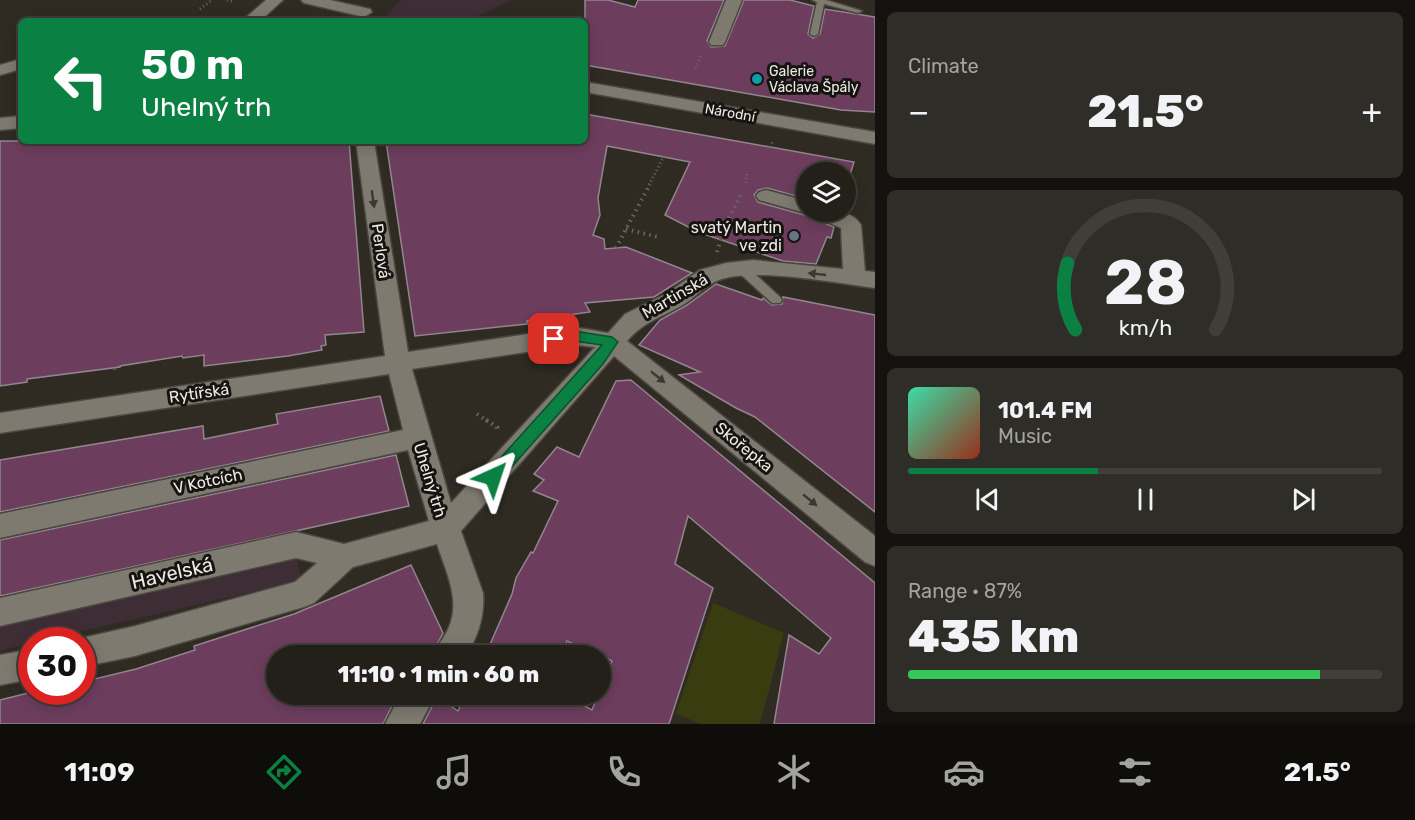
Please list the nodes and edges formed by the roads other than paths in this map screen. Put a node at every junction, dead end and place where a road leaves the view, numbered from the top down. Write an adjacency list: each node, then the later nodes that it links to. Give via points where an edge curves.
1 (275, 0): 7 (street)
2 (309, 0): 5 (street)
3 (734, 0): 9 (street)
4 (819, 1): 6 (lane); 8 (lane)
5 (366, 11)
6 (858, 11)
7 (254, 18)
8 (814, 34)
9 (717, 42)
10 (18, 65): 11 (street)
11 (0, 70)
12 (588, 88): 15 (street, Národní)
13 (18, 122): 14 (street)
14 (0, 124)
15 (875, 138)
16 (365, 144): 24 (street, Perlová, one-way to 24)
17 (766, 196): 18 (street)
18 (796, 205)
19 (848, 222): 21 (street, Martinská)
20 (741, 268): 21 (street, Martinská, one-way to 20); 22 (lane); 23 (street, Martinská, via 708,275 674,300 633,320)
21 (865, 279)
22 (776, 300)
23 (612, 342): 24 (street, via 574,336); 28 (street, Uhelný trh); 29 (street, Skořepka, one-way to 29)
24 (398, 362): 25 (street, Rytířská); 26 (street, Uhelný trh)
25 (0, 423)
26 (417, 438): 27 (street, V Kotcích); 28 (street, Uhelný trh)
27 (0, 526)
28 (446, 529): 30 (street, Havelská); 32 (street, via 470,607)
29 (875, 553)
30 (344, 557): 31 (street, Havelská, via 296,545); 33 (street, Havelská, via 304,593)
31 (0, 612)
32 (456, 645)
33 (96, 649)
34 (18, 667): 35 (street)
35 (0, 670)
36 (413, 705): 37 (street)
37 (401, 724)

